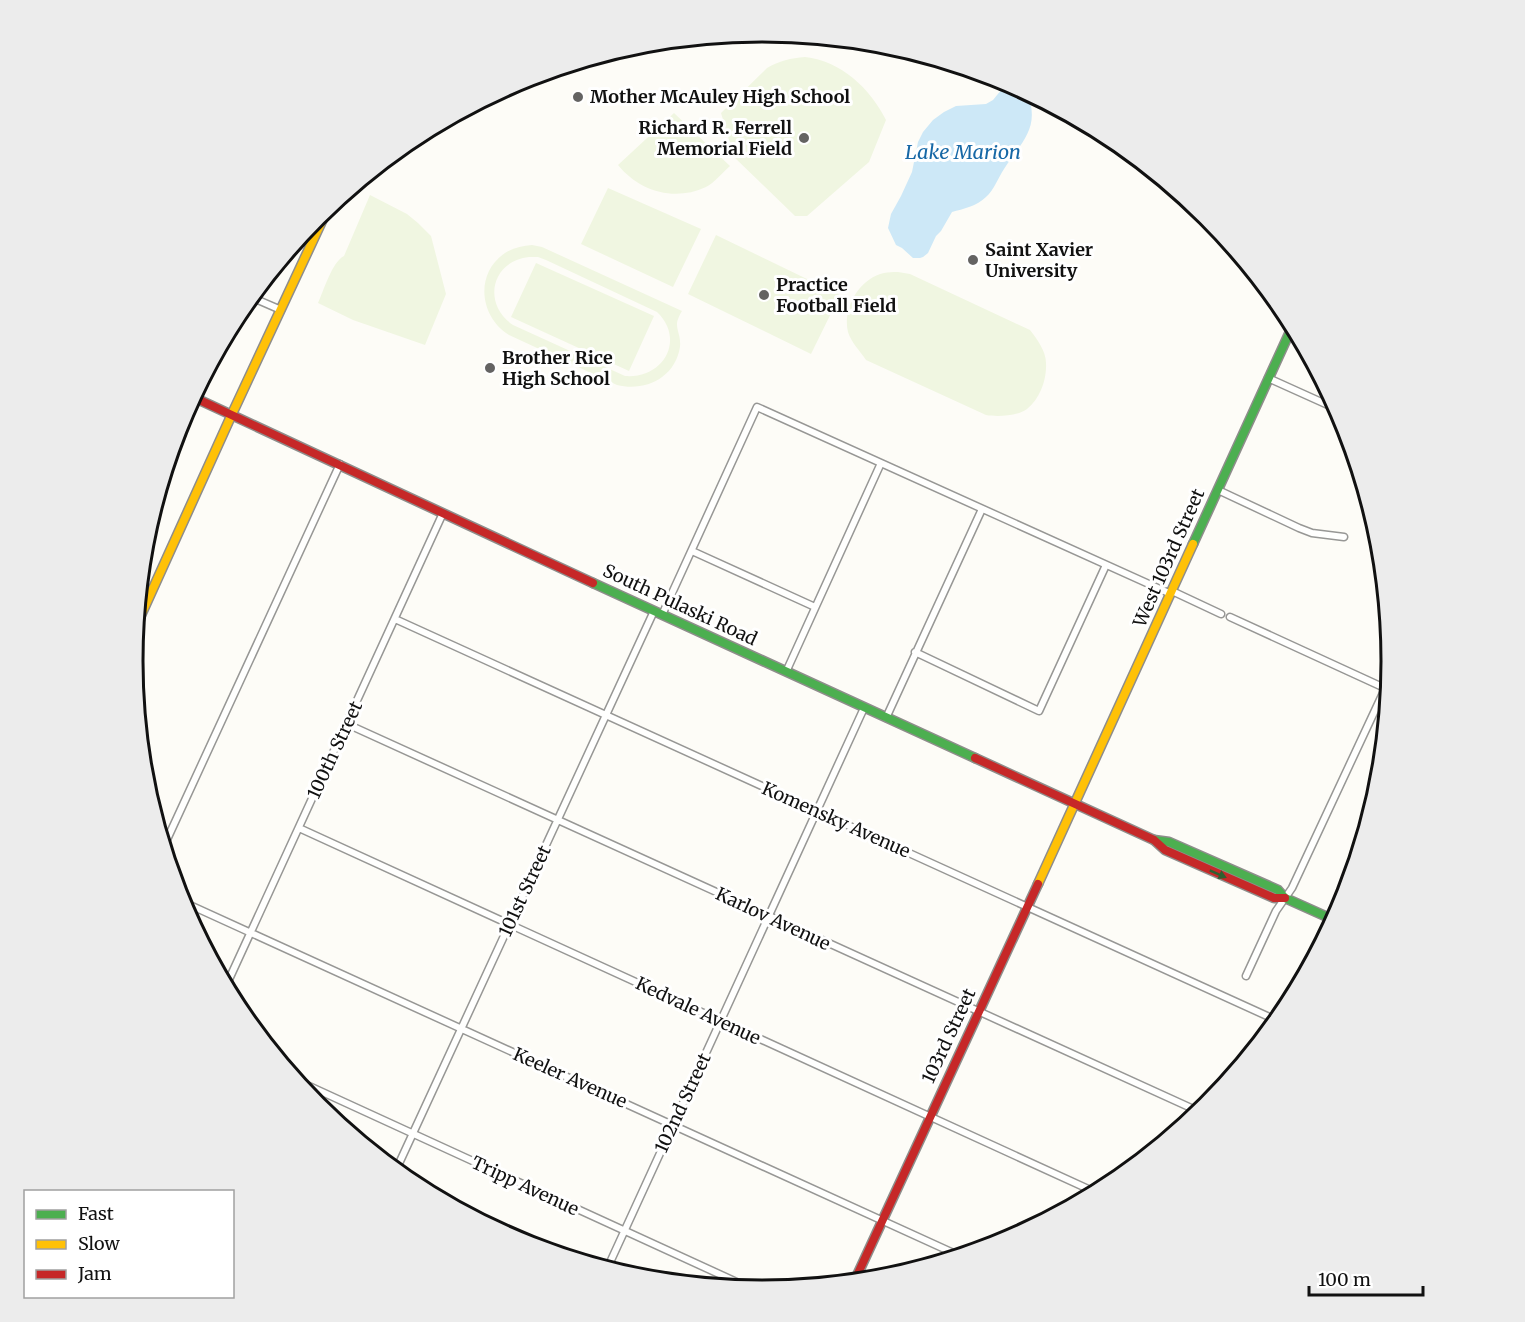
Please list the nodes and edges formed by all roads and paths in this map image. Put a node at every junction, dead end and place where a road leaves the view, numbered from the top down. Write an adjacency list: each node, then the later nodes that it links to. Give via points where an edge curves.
1 (317, 231): 3 (main road)
2 (259, 301): 3 (street)
3 (281, 310): 8 (main road)
4 (1288, 335): 5 (main road, West 103rd Street)
5 (1268, 378): 7 (street); 11 (main road, West 103rd Street)
6 (201, 400): 8 (main road, South Pulaski Road)
7 (1325, 404)
8 (232, 414): 10 (main road, South Pulaski Road); 18 (main road)
9 (881, 463): 12 (street); 15 (street, 101st Street, via 757,407); 19 (street)
10 (340, 464): 13 (main road, South Pulaski Road); 36 (street)
11 (1218, 490): 14 (street, via 1306,530); 17 (main road, West 103rd Street)
12 (982, 508): 16 (street); 24 (street)
13 (443, 513): 20 (main road, South Pulaski Road); 23 (street, 100th Street)
14 (1344, 537)
15 (692, 551): 19 (street); 20 (street, 101st Street)
16 (1106, 565): 17 (street); 24 (street, via 1039,711)
17 (1171, 593): 21 (street); 32 (main road, West 103rd Street)
18 (147, 602)
19 (816, 607): 25 (street)
20 (658, 613): 25 (main road, South Pulaski Road); 29 (street, 101st Street)
21 (1221, 614)
22 (1230, 617): 26 (street)
23 (395, 619): 29 (street, Komensky Avenue); 31 (street, 100th Street)
24 (915, 652): 30 (street)
25 (786, 672): 28 (main road, South Pulaski Road)
26 (1381, 686)
27 (1380, 704): 37 (street)
28 (864, 708): 30 (main road, South Pulaski Road); 33 (street, 102nd Street)
29 (606, 715): 33 (street, Komensky Avenue); 34 (street, 101st Street)
30 (886, 718): 32 (main road, South Pulaski Road)
31 (347, 724): 34 (street, Karlov Avenue); 35 (street, 100th Street)
32 (1075, 804): 37 (main road, South Pulaski Road, via 1154,840 1165,850 1274,898); 39 (main road, 103rd Street)
33 (817, 811): 39 (street, Komensky Avenue); 41 (street, 102nd Street)
34 (557, 820): 41 (street, Karlov Avenue); 42 (street, 101st Street)
35 (299, 828): 42 (street, Kedvale Avenue); 43 (street, 100th Street)
36 (169, 835)
37 (1285, 898): 40 (main road, South Pulaski Road); 44 (street)
38 (195, 907): 43 (street, Keeler Avenue)
39 (1027, 907): 46 (main road, 103rd Street); 47 (street, Komensky Avenue)
40 (1326, 916)
41 (769, 917): 46 (street, Karlov Avenue); 48 (street, 102nd Street)
42 (509, 924): 48 (street, Kedvale Avenue); 49 (street, 101st Street)
43 (251, 933): 45 (street, 100th Street); 49 (street, Keeler Avenue)
44 (1246, 976)
45 (230, 977)
46 (979, 1012): 51 (street, Karlov Avenue); 52 (main road, 103rd Street)
47 (1269, 1017)
48 (720, 1021): 52 (street, Kedvale Avenue); 53 (street, 102nd Street)
49 (461, 1029): 53 (street, Keeler Avenue); 54 (street, 101st Street)
50 (316, 1089): 54 (street, Tripp Avenue)
51 (1191, 1108)
52 (930, 1117): 56 (street, Kedvale Avenue); 57 (main road, 103rd Street)
53 (672, 1125): 57 (street, Keeler Avenue); 58 (street, 102nd Street)
54 (412, 1134): 55 (street, 101st Street); 58 (street, Tripp Avenue)
55 (400, 1162)
56 (1086, 1188)
57 (882, 1221): 59 (street, Keeler Avenue); 61 (main road, 103rd Street)
58 (624, 1231): 60 (street, 102nd Street); 62 (street, Tripp Avenue)
59 (949, 1251)
60 (611, 1261)
61 (858, 1272)
62 (730, 1279)

